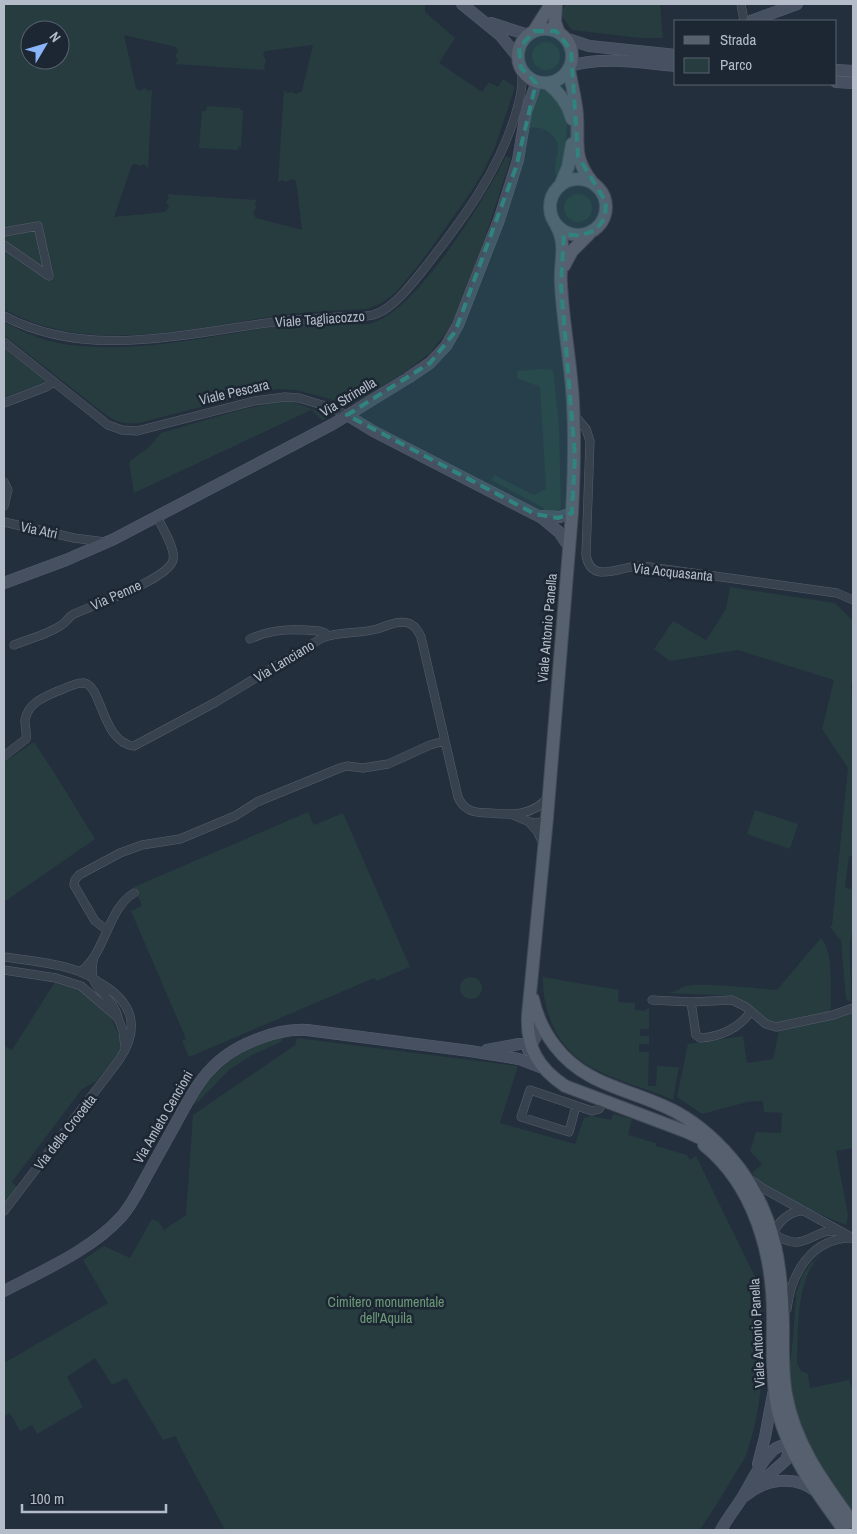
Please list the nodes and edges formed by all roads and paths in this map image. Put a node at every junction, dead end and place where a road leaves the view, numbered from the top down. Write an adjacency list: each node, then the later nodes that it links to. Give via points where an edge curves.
1 (462, 4): 8 (main road)
2 (551, 4): 9 (main road)
3 (556, 4): 10 (main road, via 555,22)
4 (741, 4): 6 (street)
5 (796, 4): 7 (main road)
6 (744, 20)
7 (754, 20)
8 (484, 21): 9 (main road); 14 (main road, via 503,38)
9 (531, 33): 10 (main road, via 545,29); 14 (main road, via 520,44)
10 (562, 35): 12 (main road, via 589,46); 16 (main road, via 572,53)
11 (674, 49): 12 (main road)
12 (659, 53): 13 (main road)
13 (674, 55)
14 (519, 62): 19 (main road, via 525,74); 30 (street, Viale Tagliacozzo, via 522,88 512,126 483,187 418,276 395,301 377,314 301,319 158,338 109,341 80,340 46,333)
15 (674, 66): 16 (main road, via 602,61)
16 (570, 67): 21 (main road, via 559,79); 23 (main road, via 577,115 578,156)
17 (837, 70): 18 (main road)
18 (853, 71)
19 (534, 80): 21 (main road); 35 (main road, Via Strinella, via 518,160 499,220 455,332 430,363)
20 (837, 82): 22 (main road)
21 (547, 83): 24 (main road, via 566,104 572,121 570,159)
22 (853, 83)
23 (592, 182): 24 (main road, via 575,179); 27 (main road, via 604,194 607,211 601,225)
24 (560, 186): 25 (main road, via 554,192 550,209)
25 (556, 225): 27 (main road, via 571,235); 29 (main road, Viale Antonio Panella, via 563,246)
26 (4, 232): 28 (street, via 38,226 49,276)
27 (589, 234): 29 (main road, Viale Antonio Panella, via 568,258)
28 (4, 245)
29 (560, 280): 34 (main road, Viale Antonio Panella)
30 (4, 316)
31 (4, 342): 32 (street, Viale Pescara)
32 (54, 382): 33 (street); 35 (street, Viale Pescara, via 108,425 130,432 254,401 285,397 323,405)
33 (4, 403)
34 (574, 415): 38 (main road, Viale Antonio Panella); 45 (street, Via Acquasanta, via 586,429 590,441 586,553 594,569 606,573 642,566 837,593)
35 (347, 416): 39 (main road, Viale Pescara); 40 (main road, Via Strinella)
36 (4, 482): 37 (street, via 8,490)
37 (4, 506)
38 (572, 513): 39 (main road, Viale Pescara, via 558,518); 43 (main road, Viale Antonio Panella)
39 (535, 514): 43 (main road, Viale Pescara, via 556,529)
40 (157, 517): 42 (main road, Via Strinella, via 107,542); 48 (street, Via Penne, via 174,553 172,563 165,571 135,588 72,615 54,629)
41 (4, 522): 42 (street, Via Atri, via 74,538)
42 (84, 546): 44 (main road, Via Strinella)
43 (569, 547): 51 (main road, Viale Antonio Panella)
44 (4, 583)
45 (853, 600)
46 (326, 636): 47 (street, via 319,632 276,630); 49 (street, Via Lanciano, via 373,630 397,623 414,626 421,637); 50 (street, Via Lanciano, via 216,702 134,746 117,737 90,686 76,684 34,704 26,718 25,740)
47 (250, 639)
48 (14, 645)
49 (445, 741): 53 (street, Via Lanciano, via 462,804 473,811); 58 (street, via 384,765 340,768 180,839 142,845 120,853 77,877 74,887 95,921)
50 (4, 756)
51 (549, 795): 52 (street, Via Lanciano); 54 (main road, Viale Antonio Panella)
52 (529, 811): 53 (street, Via Lanciano); 54 (street, via 539,810)
53 (513, 815): 55 (street, Via Lanciano)
54 (547, 818): 55 (street, via 538,823); 56 (main road, Viale Antonio Panella)
55 (527, 821): 56 (street, Via Lanciano, via 538,831)
56 (544, 846): 64 (main road, Viale Antonio Panella)
57 (134, 893): 58 (street, via 125,901)
58 (107, 930): 59 (street)
59 (94, 955): 62 (street); 63 (street)
60 (4, 957): 62 (street)
61 (4, 970): 71 (street, via 79,985)
62 (80, 972): 63 (street)
63 (93, 979): 69 (street, via 118,995); 71 (street, via 114,1006)
64 (532, 979): 70 (main road, Viale Antonio Panella, via 532,997); 72 (main road, Viale Antonio Panella)
65 (652, 1000): 66 (street)
66 (691, 1002): 68 (street, via 730,1000); 68 (street, via 696,1036 700,1038 724,1034)
67 (853, 1008): 68 (street, via 776,1027 766,1024)
68 (751, 1011)
69 (130, 1015): 71 (street, via 128,1020); 76 (street, Via della Crocetta, via 132,1032)
70 (538, 1019): 74 (main road, via 537,1035); 82 (main road, Viale Antonio Panella, via 555,1046 577,1069 598,1081 674,1111 697,1126)
71 (119, 1020): 76 (street)
72 (528, 1034): 73 (main road, Via Amleto Cencioni); 74 (main road, Viale Antonio Panella)
73 (514, 1045): 74 (main road, Via Amleto Cencioni, via 525,1044); 75 (main road, Via Amleto Cencioni)
74 (531, 1048): 77 (main road, via 522,1056); 78 (main road, Viale Antonio Panella)
75 (470, 1051): 77 (main road, Via Amleto Cencioni); 91 (main road, Via Amleto Cencioni, via 300,1029 277,1032 240,1046 223,1057 202,1078 121,1217 80,1249)
76 (124, 1052): 85 (street, Via della Crocetta)
77 (511, 1058): 78 (main road, Via Amleto Cencioni)
78 (545, 1069): 79 (main road, Viale Antonio Panella, via 565,1086)
79 (604, 1100): 80 (street, via 596,1111); 81 (main road, Viale Antonio Panella)
80 (576, 1106): 80 (street, via 569,1132 522,1117 530,1090)
81 (669, 1125): 82 (main road, Viale Antonio Panella, via 714,1144); 84 (main road, Viale Antonio Panella, via 714,1154)
82 (726, 1153): 83 (main road, Viale Antonio Panella)
83 (739, 1168): 86 (street, via 757,1185); 88 (main road, Viale Antonio Panella, via 760,1202)
84 (748, 1201): 88 (street); 90 (main road, Viale Antonio Panella, via 764,1241)
85 (4, 1211)
86 (804, 1211): 87 (street); 88 (street, via 788,1216)
87 (844, 1233): 88 (street, via 827,1231 799,1243); 89 (street)
88 (773, 1234): 90 (street); 92 (main road, Viale Antonio Panella, via 782,1283)
89 (853, 1238): 92 (street, via 826,1242 808,1258 789,1296)
90 (770, 1274): 93 (main road, Viale Antonio Panella)
91 (4, 1292)
92 (783, 1339): 94 (main road, Viale Antonio Panella, via 784,1383)
93 (774, 1382): 95 (main road, Viale Antonio Panella, via 778,1411); 97 (main road)
94 (792, 1420): 95 (main road); 96 (main road, Viale Antonio Panella)
95 (790, 1447): 96 (main road); 97 (main road, via 783,1446 773,1451); 98 (main road, via 786,1460); 99 (main road, Viale Antonio Panella)
96 (815, 1470): 101 (main road, Viale Antonio Panella)
97 (755, 1474): 100 (main road)
98 (751, 1491): 99 (main road, via 771,1482 792,1481 806,1485); 100 (main road)
99 (821, 1497): 103 (main road, Viale Antonio Panella)
100 (742, 1499): 102 (main road)
101 (853, 1524)
102 (721, 1530)
103 (844, 1530)

